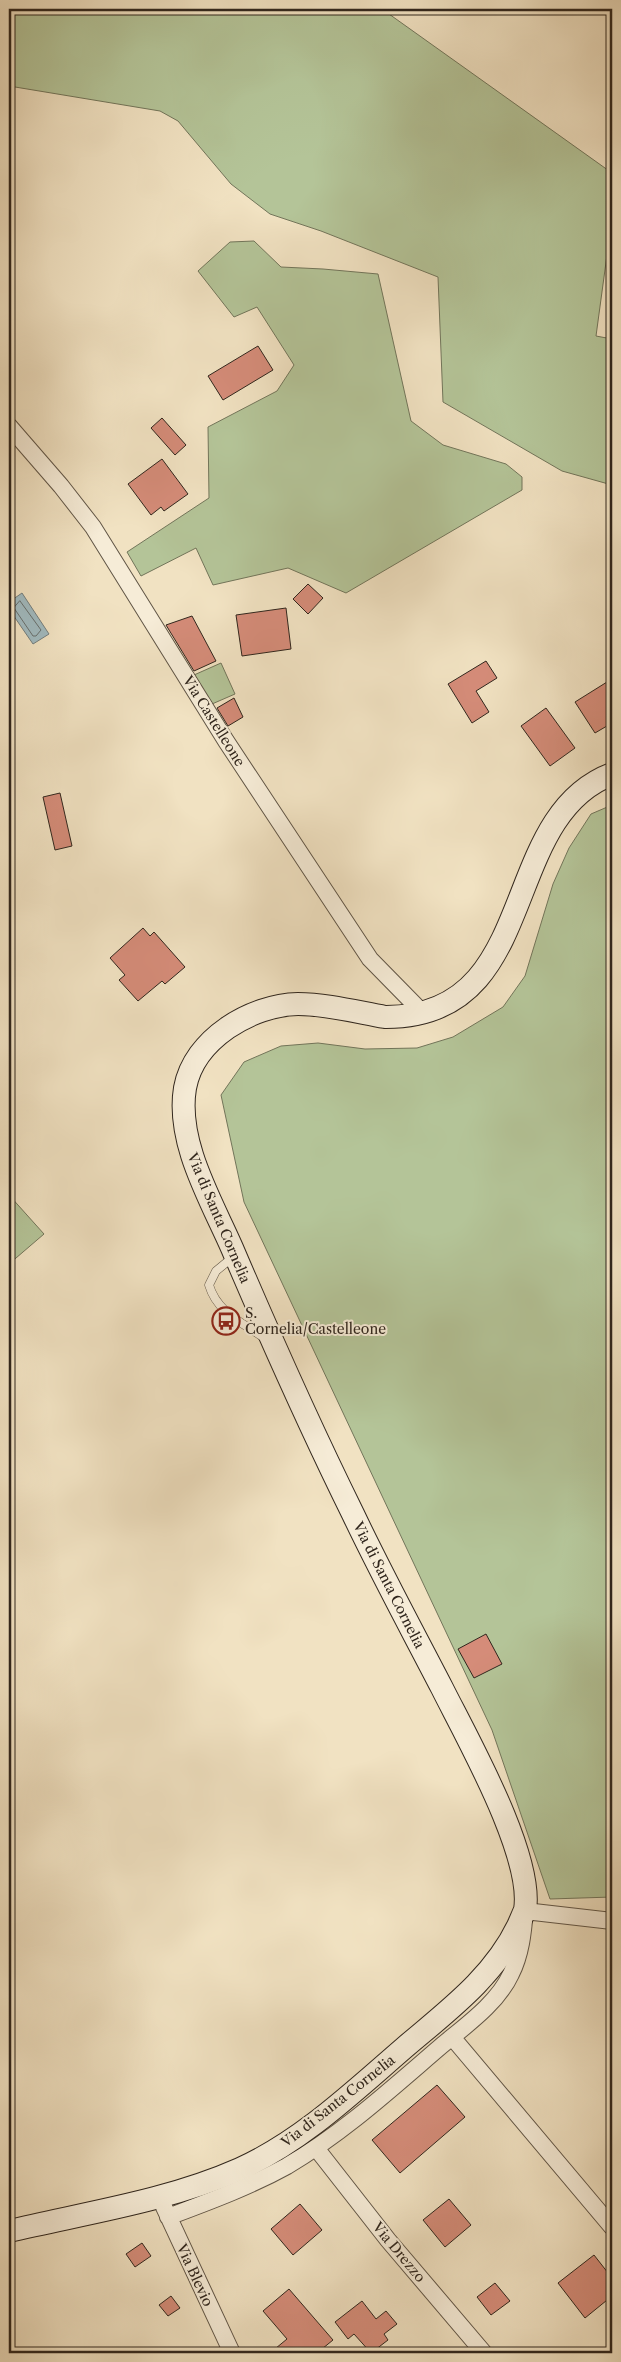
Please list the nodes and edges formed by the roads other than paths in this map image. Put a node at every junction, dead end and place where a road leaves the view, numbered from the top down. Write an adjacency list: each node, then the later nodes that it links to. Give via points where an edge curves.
1 (9, 426): 3 (street, Via Castelleone, via 92,527 226,741 370,959)
2 (612, 774): 3 (street, Via di Santa Cornelia, via 579,792 549,831 530,870 508,930 482,972 457,996)
3 (422, 1012): 4 (street, Via di Santa Cornelia, via 385,1017 308,1004 283,1005 238,1022 220,1034 199,1056 189,1074 185,1092 187,1139)
4 (235, 1255): 5 (street, Via di Santa Cornelia); 5 (lane, via 216,1271 209,1285 213,1298 218,1307)
5 (276, 1345): 6 (street, Via di Santa Cornelia, via 352,1514 480,1762 520,1860)
6 (525, 1911): 7 (street); 8 (street, Via di Santa Cornelia, via 519,1952 511,1975 484,2009); 10 (street, Via di Santa Cornelia, via 503,1952 467,1993 306,2129 242,2168)
7 (612, 1921)
8 (452, 2037): 9 (street, Via di Santa Cornelia); 12 (street)
9 (316, 2148): 11 (street, Via di Santa Cornelia, via 227,2195); 15 (street, Via Drezzo, via 388,2240)
10 (160, 2196): 11 (street, Via Blevio); 13 (street, Via di Santa Cornelia)
11 (168, 2218): 14 (street, Via Blevio)
12 (612, 2227)
13 (9, 2231)
14 (232, 2353)
15 (484, 2353)

